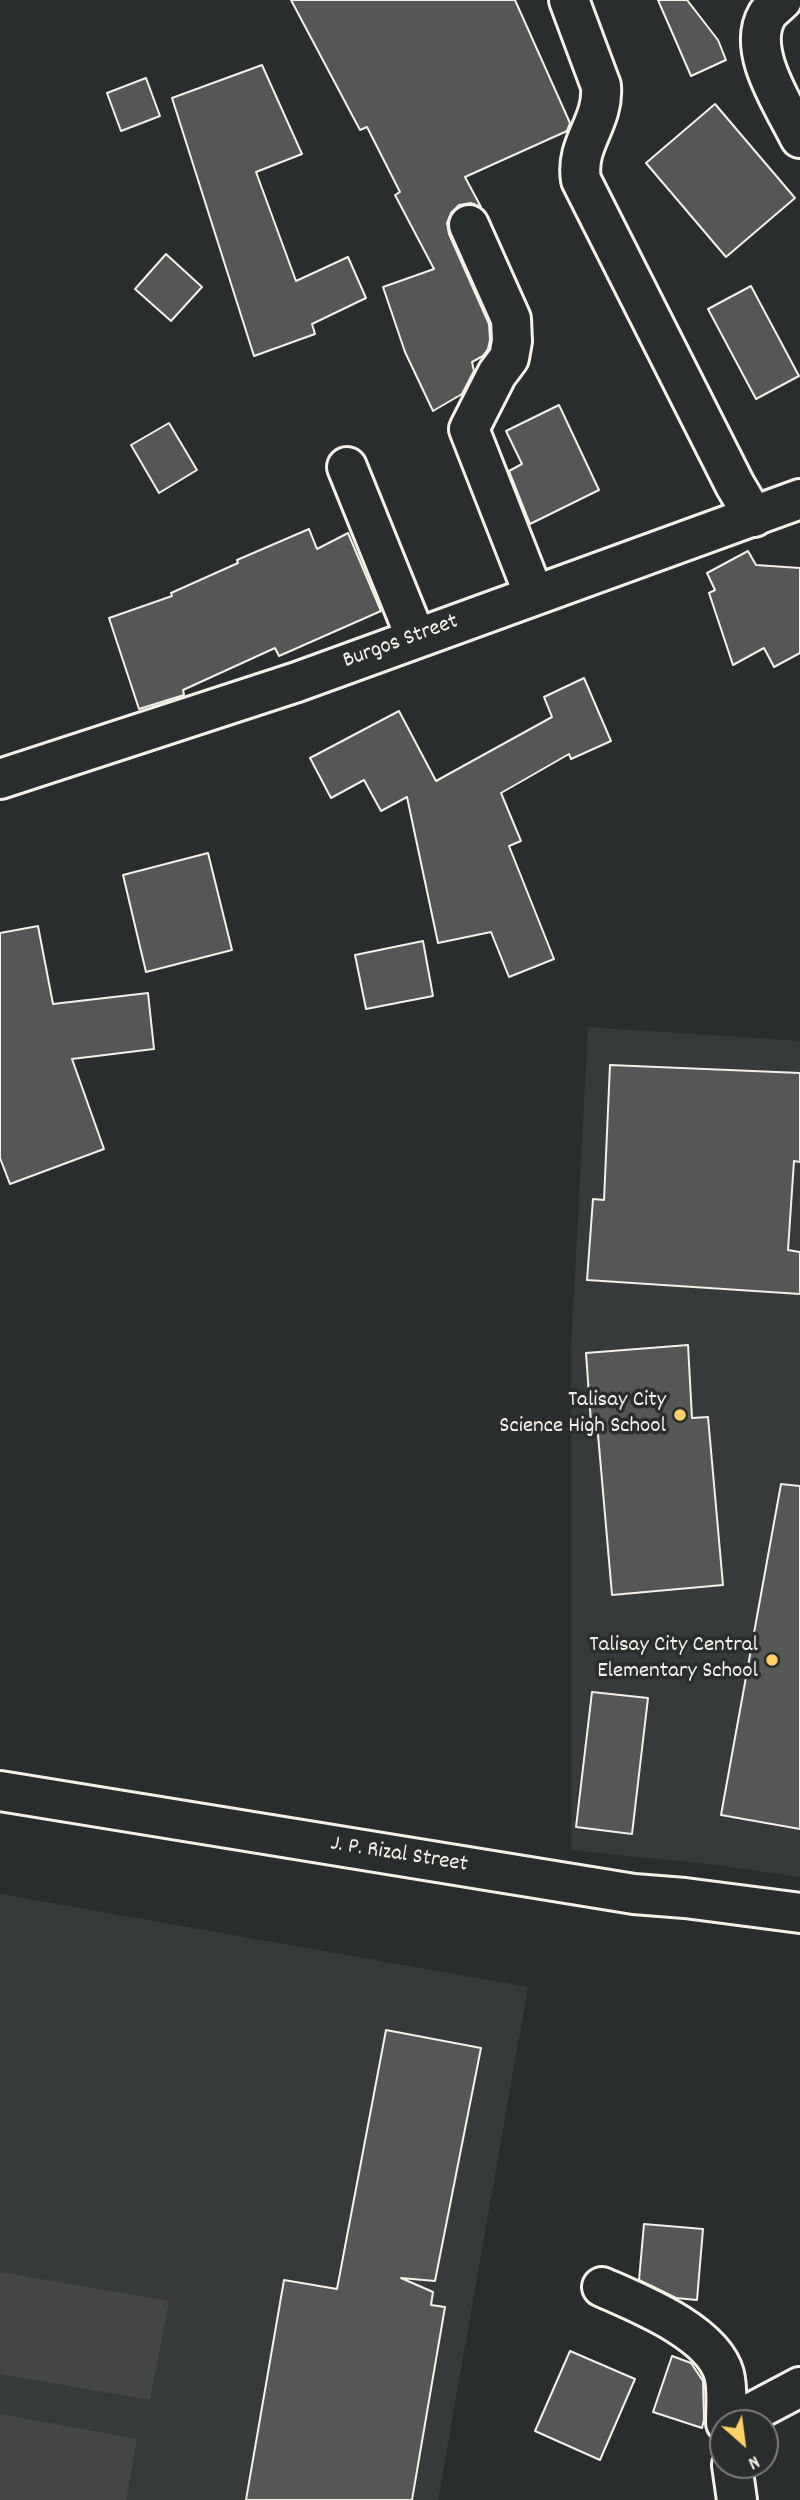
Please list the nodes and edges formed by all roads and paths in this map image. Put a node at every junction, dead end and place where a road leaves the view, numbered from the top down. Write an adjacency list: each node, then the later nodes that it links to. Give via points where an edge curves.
1 (569, 0): 7 (street, via 603,101 581,150 581,180)
2 (782, 0): 3 (street, via 766,15 762,61)
3 (800, 138)
4 (469, 225): 8 (street, via 511,319 512,341 509,358 469,429)
5 (347, 467): 9 (street)
6 (800, 499): 7 (street, Burgos Street)
7 (754, 517): 8 (street, Burgos Street)
8 (534, 595): 9 (street, Burgos Street)
9 (415, 638): 10 (street, Burgos Street, via 297,682)
10 (0, 779)
11 (0, 1791): 12 (street, J. P. Rizal Street, via 634,1894)
12 (800, 1913)
13 (601, 2287): 15 (street, via 661,2313 708,2347 724,2373)
14 (800, 2387): 16 (street)
15 (725, 2409)
16 (758, 2409)
17 (734, 2479): 18 (street)
18 (737, 2500)

